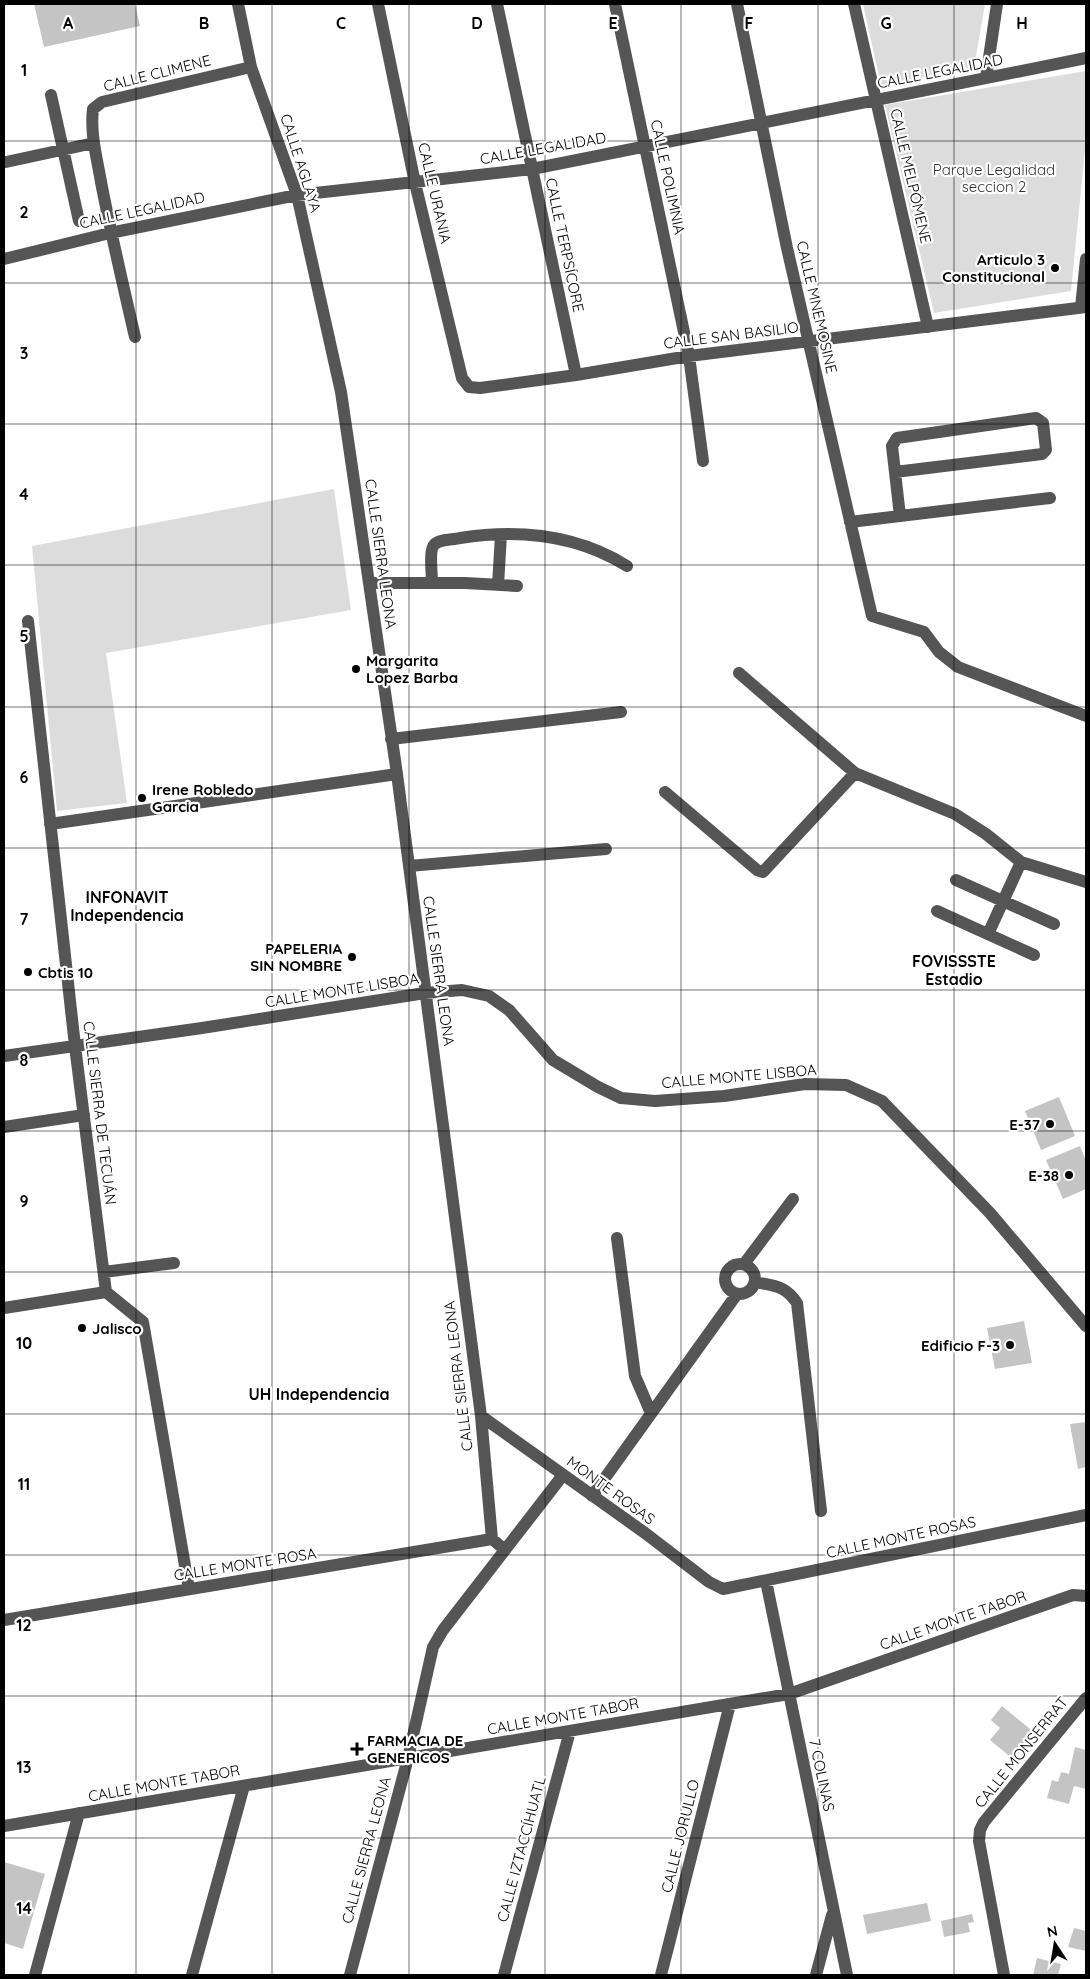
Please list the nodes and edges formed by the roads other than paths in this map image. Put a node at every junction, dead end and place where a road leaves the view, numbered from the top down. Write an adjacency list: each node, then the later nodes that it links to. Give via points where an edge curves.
1 (238, 4): 9 (street, CALLE AGLAYA)
2 (378, 4): 19 (street, CALLE URANIA)
3 (497, 4): 18 (street, CALLE TERPSÍCORE)
4 (615, 4): 15 (street, CALLE POLIMNIA)
5 (737, 4): 13 (street, CALLE MNEMOSINE)
6 (854, 4): 12 (street, CALLE MELPÓMENE)
7 (997, 4): 10 (street)
8 (1086, 58): 10 (street, CALLE LEGALIDAD)
9 (251, 67): 14 (street, CALLE CLIMENE, via 102,102 93,109); 20 (street, CALLE AGLAYA)
10 (986, 78): 12 (street, CALLE LEGALIDAD)
11 (51, 95): 16 (street)
12 (877, 100): 13 (street, CALLE LEGALIDAD); 26 (street, CALLE MELPÓMENE)
13 (762, 123): 15 (street, CALLE LEGALIDAD); 28 (street, CALLE MNEMOSINE)
14 (94, 143): 16 (street); 22 (street, CALLE CLIMENE)
15 (646, 146): 18 (street, CALLE LEGALIDAD); 29 (street, CALLE POLIMNIA)
16 (63, 150): 17 (street); 21 (street)
17 (6, 162)
18 (532, 169): 19 (street, CALLE LEGALIDAD); 30 (street, CALLE TERPSÍCORE)
19 (415, 183): 20 (street, CALLE LEGALIDAD); 31 (street, CALLE URANIA, via 462,378)
20 (297, 195): 22 (street, CALLE LEGALIDAD); 32 (street, CALLE AGLAYA)
21 (79, 221)
22 (110, 233): 23 (street, CALLE LEGALIDAD); 27 (street, CALLE CLIMENE)
23 (4, 259)
24 (1086, 259): 25 (street)
25 (1084, 307): 26 (street, CALLE SAN BASILIO)
26 (928, 327): 28 (street, CALLE SAN BASILIO)
27 (135, 337)
28 (809, 342): 29 (street, CALLE SAN BASILIO); 37 (street, CALLE MNEMOSINE)
29 (689, 356): 30 (street, CALLE SAN BASILIO); 33 (street, CALLE POLIMNIA)
30 (576, 375): 31 (street, CALLE SAN BASILIO)
31 (469, 387)
32 (341, 392): 41 (street, CALLE SIERRA LEONA)
33 (703, 461)
34 (895, 472): 34 (street, via 1042,454 1046,450 1043,422 1036,418 896,438 892,446); 36 (street)
35 (1050, 498): 36 (street)
36 (900, 516): 37 (street)
37 (850, 522): 47 (street, CALLE MNEMOSINE, via 872,616 924,632 939,652 958,667)
38 (501, 535): 39 (street, via 568,540 602,552); 40 (street, via 471,536 434,545 431,550); 42 (street)
39 (627, 566)
40 (432, 582): 41 (street); 42 (street)
41 (369, 583): 48 (street, CALLE SIERRA LEONA)
42 (498, 585): 43 (street)
43 (517, 586)
44 (28, 621): 52 (street, CALLE SIERRA DE TECUÁN)
45 (739, 673): 49 (street)
46 (621, 712): 48 (street)
47 (1086, 716)
48 (392, 739): 50 (street, CALLE SIERRA LEONA)
49 (855, 773): 51 (street, via 763,872); 54 (street, via 954,814)
50 (396, 774): 52 (street); 55 (street, CALLE SIERRA LEONA)
51 (665, 792)
52 (50, 824): 64 (street, CALLE SIERRA DE TECUÁN)
53 (606, 849): 55 (street)
54 (1021, 862): 57 (street); 58 (street)
55 (408, 866): 63 (street, CALLE SIERRA LEONA)
56 (956, 880): 58 (street)
57 (1086, 882)
58 (1003, 901): 60 (street); 61 (street)
59 (936, 911): 61 (street)
60 (1054, 924)
61 (988, 934): 62 (street)
62 (1034, 955)
63 (425, 994): 64 (street, CALLE MONTE LISBOA); 77 (street, CALLE MONTE LISBOA, via 462,990 489,996 509,1010 553,1060 621,1098 654,1101 830,1084 846,1085 882,1101 990,1213); 79 (street, CALLE SIERRA LEONA)
64 (75, 1046): 65 (street, CALLE MONTE LISBOA); 66 (street, CALLE SIERRA DE TECUÁN)
65 (4, 1056)
66 (84, 1115): 67 (street); 72 (street, CALLE SIERRA DE TECUÁN)
67 (4, 1127)
68 (793, 1199): 71 (street)
69 (617, 1238): 78 (street, via 635,1376)
70 (174, 1263): 72 (street)
71 (744, 1264): 73 (street, via 753,1271); 75 (street, via 732,1265 724,1275 726,1287)
72 (104, 1272): 74 (street, CALLE SIERRA DE TECUÁN)
73 (755, 1282): 75 (street, via 748,1292); 82 (street, via 781,1287 797,1303)
74 (106, 1292): 76 (street); 87 (street, via 143,1322)
75 (736, 1294): 78 (street)
76 (4, 1308)
77 (1086, 1326)
78 (651, 1413): 81 (street)
79 (481, 1416): 80 (street, MONTE ROSAS); 84 (street, CALLE SIERRA LEONA)
80 (563, 1475): 81 (street, MONTE ROSAS); 85 (street, CALLE SIERRA LEONA)
81 (592, 1496): 88 (street, MONTE ROSAS)
82 (821, 1510)
83 (1086, 1515): 86 (street, CALLE MONTE ROSAS)
84 (492, 1539): 85 (street); 87 (street, CALLE MONTE ROSA)
85 (504, 1549): 95 (street, CALLE SIERRA LEONA, via 433,1647)
86 (766, 1581): 88 (street, CALLE MONTE ROSAS); 91 (street, 7 COLINAS)
87 (189, 1589): 90 (street, CALLE MONTE ROSA)
88 (723, 1590)
89 (1086, 1596): 91 (street, CALLE MONTE TABOR, via 1073,1596)
90 (4, 1620)
91 (789, 1694): 93 (street, CALLE MONTE TABOR); 99 (street, 7 COLINAS)
92 (1086, 1698): 107 (street, CALLE MONSERRAT, via 980,1830 979,1841)
93 (730, 1704): 94 (street, CALLE MONTE TABOR); 104 (street, CALLE JORULLO)
94 (570, 1731): 95 (street, CALLE MONTE TABOR); 103 (street, CALLE IZTACCÍHUATL)
95 (408, 1758): 96 (street, CALLE MONTE TABOR); 102 (street, CALLE SIERRA LEONA)
96 (244, 1786): 97 (street, CALLE MONTE TABOR); 101 (street)
97 (79, 1813): 98 (street, CALLE MONTE TABOR); 100 (street)
98 (4, 1826)
99 (833, 1911): 105 (street); 106 (street, 7 COLINAS)
100 (35, 1975)
101 (192, 1975)
102 (350, 1975)
103 (504, 1975)
104 (661, 1975)
105 (816, 1975)
106 (847, 1975)
107 (1004, 1975)

